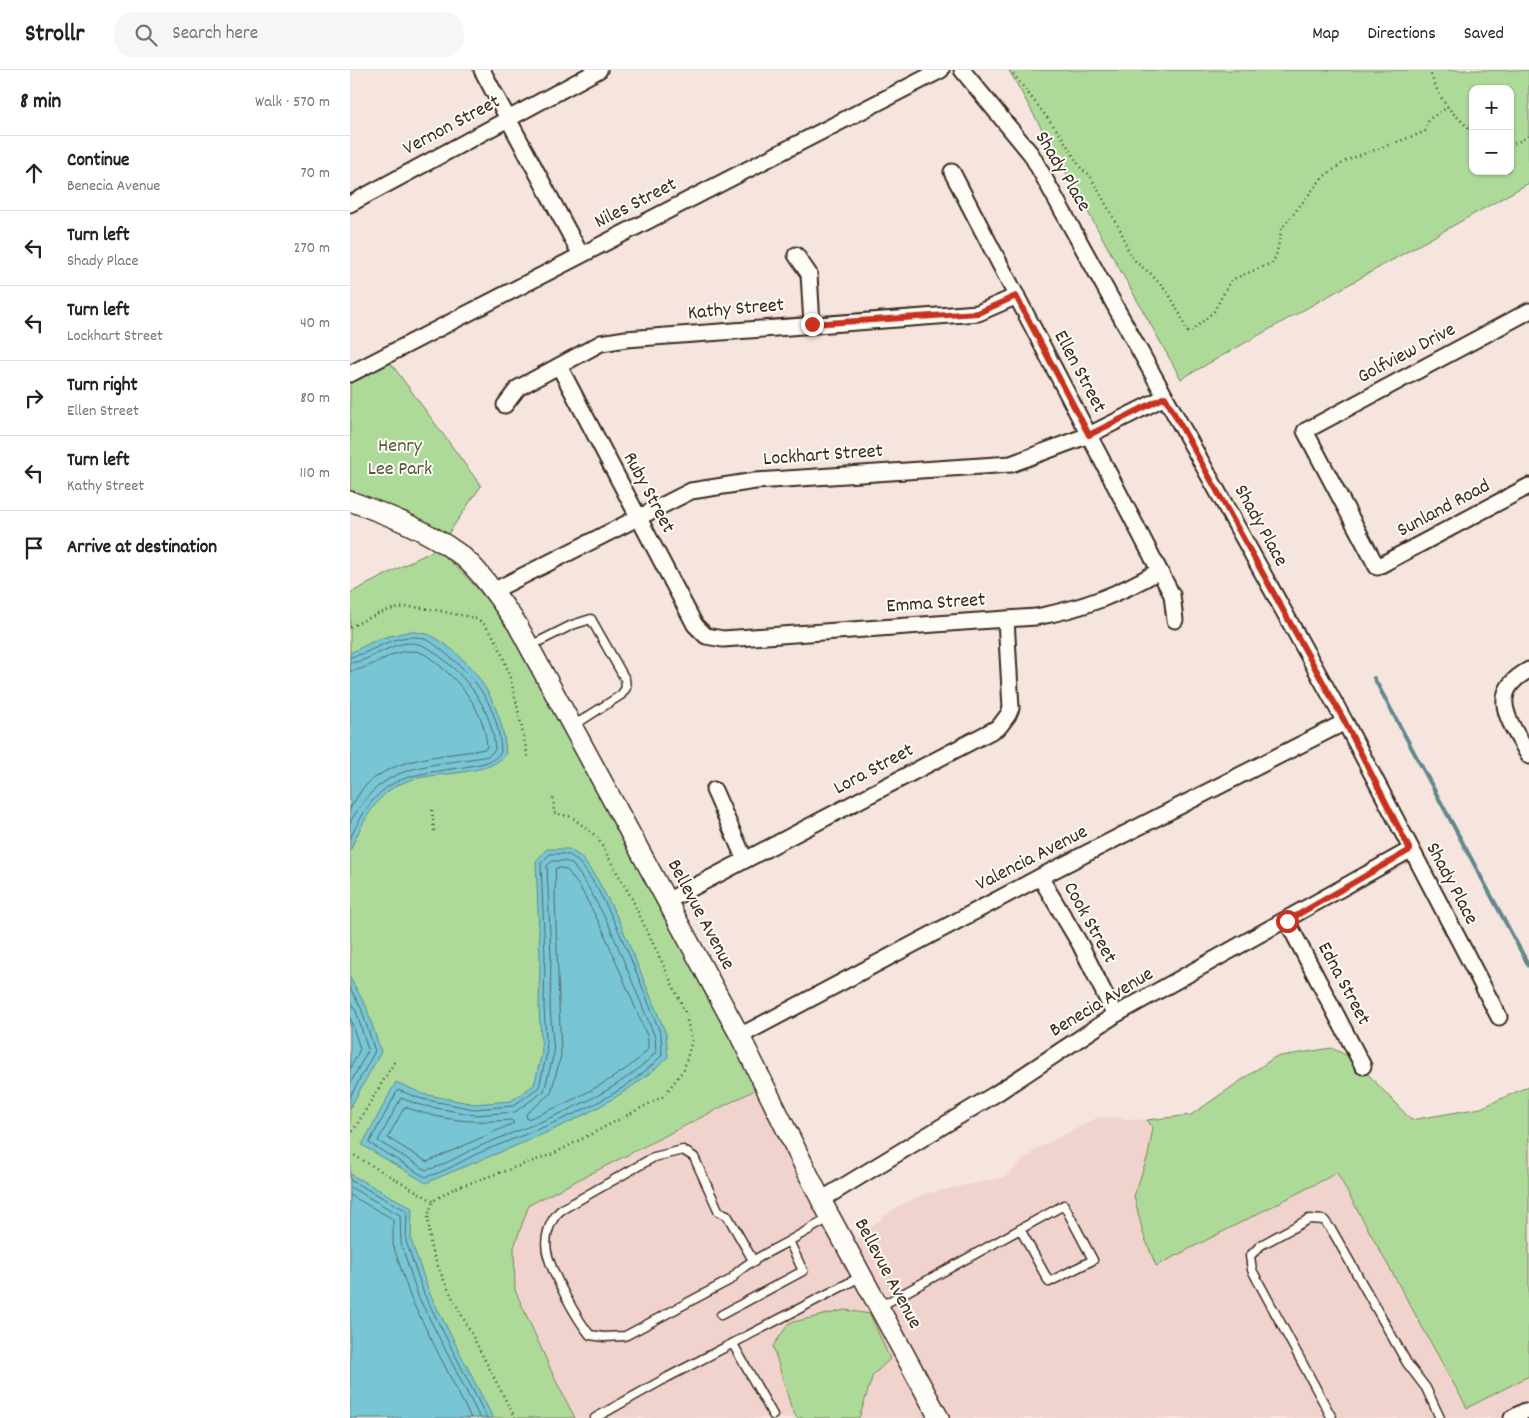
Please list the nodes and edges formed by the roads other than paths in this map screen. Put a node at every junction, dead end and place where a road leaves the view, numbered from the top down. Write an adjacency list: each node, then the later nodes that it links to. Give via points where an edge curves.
1 (482, 70): 5 (street)
2 (599, 70): 5 (street, Vernon Street)
3 (941, 70): 8 (street, Niles Street)
4 (962, 70): 15 (street, Shady Place, via 1032,154)
5 (508, 118): 7 (street, Vernon Street); 8 (street)
6 (952, 172): 10 (street, Ellen Street)
7 (350, 204)
8 (581, 255): 14 (street, Niles Street)
9 (796, 255): 12 (street, via 809,274)
10 (1016, 296): 12 (street, Kathy Street, via 978,313); 17 (street, Ellen Street)
11 (1529, 312): 21 (street, Golfview Drive, via 1305,431)
12 (812, 324): 13 (street, Kathy Street, via 601,343)
13 (559, 366): 16 (street, Kathy Street, via 518,388); 20 (street, Ruby Street)
14 (350, 374)
15 (1165, 397): 17 (street, Lockhart Street); 29 (street, Shady Place)
16 (505, 405)
17 (1089, 435): 20 (street, Lockhart Street, via 1011,464 733,483 691,491); 22 (street, Ellen Street)
18 (1529, 486): 21 (street, Sunland Road)
19 (350, 501): 23 (street, Bellevue Avenue, via 410,524 459,554)
20 (638, 518): 23 (street, Lockhart Street); 26 (street, Ruby Street, via 695,624)
21 (1377, 567)
22 (1159, 571): 24 (street, Emma Street, via 1123,591 1075,610); 25 (street, Ellen Street, via 1172,595)
23 (494, 591): 27 (street, Bellevue Avenue)
24 (1006, 619): 26 (street, Emma Street, via 723,639); 34 (street, Lora Street, via 1010,708 1003,723)
25 (1175, 620)
26 (706, 636)
27 (529, 647): 30 (street, Bellevue Avenue); 30 (lane, via 591,618 625,679 626,688 622,695)
28 (1529, 670): 31 (street, via 1512,681 1504,698 1507,714)
29 (1345, 722): 33 (street, Shady Place); 35 (street, Valencia Avenue)
30 (572, 726): 36 (street, Bellevue Avenue)
31 (1529, 756)
32 (714, 790): 34 (street)
33 (1410, 850): 37 (street, Benecia Avenue); 39 (street, Shady Place)
34 (745, 860): 36 (street, Lora Street)
35 (1040, 877): 38 (street, Cook Street, via 1080,944); 40 (street, Valencia Avenue)
36 (667, 901): 40 (street, Bellevue Avenue)
37 (1287, 921): 38 (street, Benecia Avenue); 41 (street, Edna Street)
38 (1115, 1016): 42 (street, Benecia Avenue, via 997,1093)
39 (1499, 1017)
40 (740, 1036): 42 (street, Bellevue Avenue)
41 (1363, 1066)
42 (821, 1200): 43 (street, Bellevue Avenue)
43 (830, 1217): 45 (lane); 47 (street, Bellevue Avenue)
44 (1020, 1229): 44 (lane, via 1064,1205 1093,1260 1049,1282); 48 (lane)
45 (789, 1241): 46 (lane); 49 (lane, via 804,1271)
46 (754, 1262): 46 (lane, via 727,1216 720,1212 694,1157 683,1150 654,1157 561,1210 554,1215 549,1226 547,1255 590,1335 625,1336 732,1279 735,1272)
47 (862, 1276): 48 (street, Bellevue Avenue); 50 (lane)
48 (879, 1307): 53 (street, Bellevue Avenue)
49 (721, 1315)
50 (733, 1344): 51 (lane); 52 (lane)
51 (773, 1415)
52 (595, 1418)
53 (939, 1418)
54 (1332, 1418): 55 (lane, via 1252,1270 1250,1256 1261,1245 1309,1218 1324,1220 1333,1232 1407,1363 1426,1388)
55 (1440, 1418)

